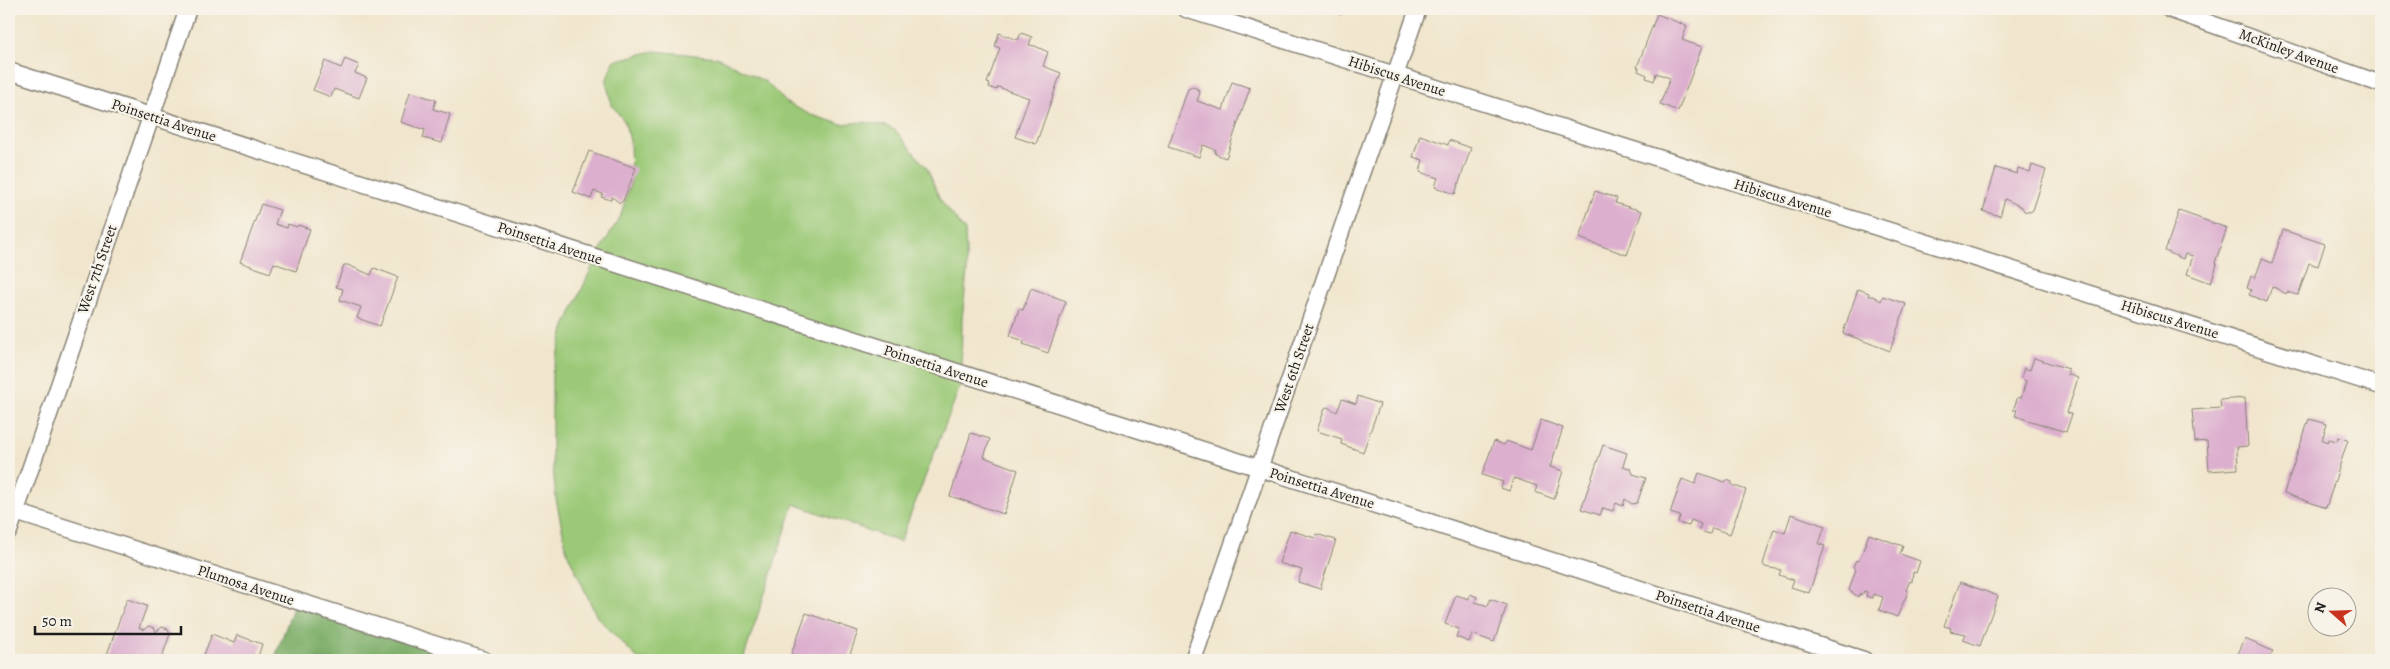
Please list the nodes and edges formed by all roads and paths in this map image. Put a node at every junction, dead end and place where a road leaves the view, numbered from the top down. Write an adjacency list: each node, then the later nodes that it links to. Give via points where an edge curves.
1 (188, 9): 8 (street, West 7th Street)
2 (1186, 9): 6 (street, Hibiscus Avenue)
3 (1418, 9): 6 (street, West 6th Street)
4 (2169, 9): 7 (street, McKinley Avenue)
5 (9, 71): 8 (street, Poinsettia Avenue)
6 (1394, 75): 9 (street, Hibiscus Avenue); 10 (street, West 6th Street)
7 (2381, 84)
8 (151, 116): 10 (street, Poinsettia Avenue); 11 (street, West 7th Street)
9 (2381, 386)
10 (1259, 469): 14 (street, West 6th Street); 15 (street, Poinsettia Avenue)
11 (12, 511): 12 (street, West 7th Street); 13 (street, Plumosa Avenue)
12 (9, 531)
13 (484, 660)
14 (1193, 660)
15 (1864, 660)

